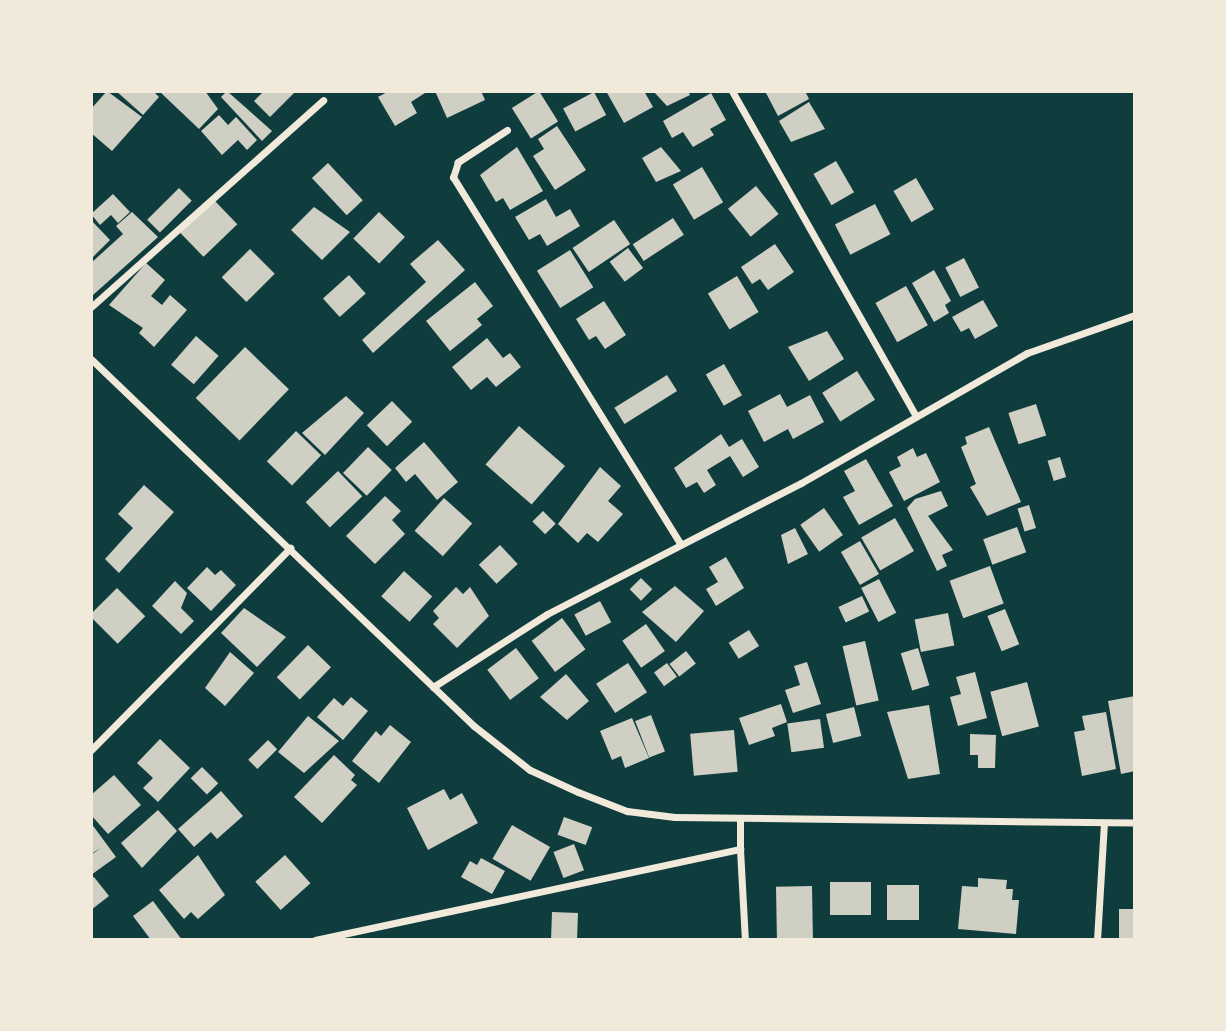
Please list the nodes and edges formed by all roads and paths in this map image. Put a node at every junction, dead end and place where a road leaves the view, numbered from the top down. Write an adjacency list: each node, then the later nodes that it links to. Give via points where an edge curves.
1 (732, 91): 7 (street)
2 (323, 100): 4 (street)
3 (507, 130): 8 (street, via 458,162 453,177)
4 (91, 307)
5 (1135, 315): 7 (street, via 1027,353)
6 (91, 359): 9 (street)
7 (916, 416): 8 (street, via 801,483)
8 (680, 543): 10 (street, via 547,614)
9 (290, 548): 10 (street); 11 (street)
10 (433, 687): 12 (street, via 530,770 578,792 627,811)
11 (91, 750)
12 (740, 819): 13 (street); 15 (street)
13 (1104, 823): 14 (street); 18 (street)
14 (1135, 823)
15 (740, 849): 16 (street); 17 (street)
16 (315, 940)
17 (745, 940)
18 (1097, 940)

